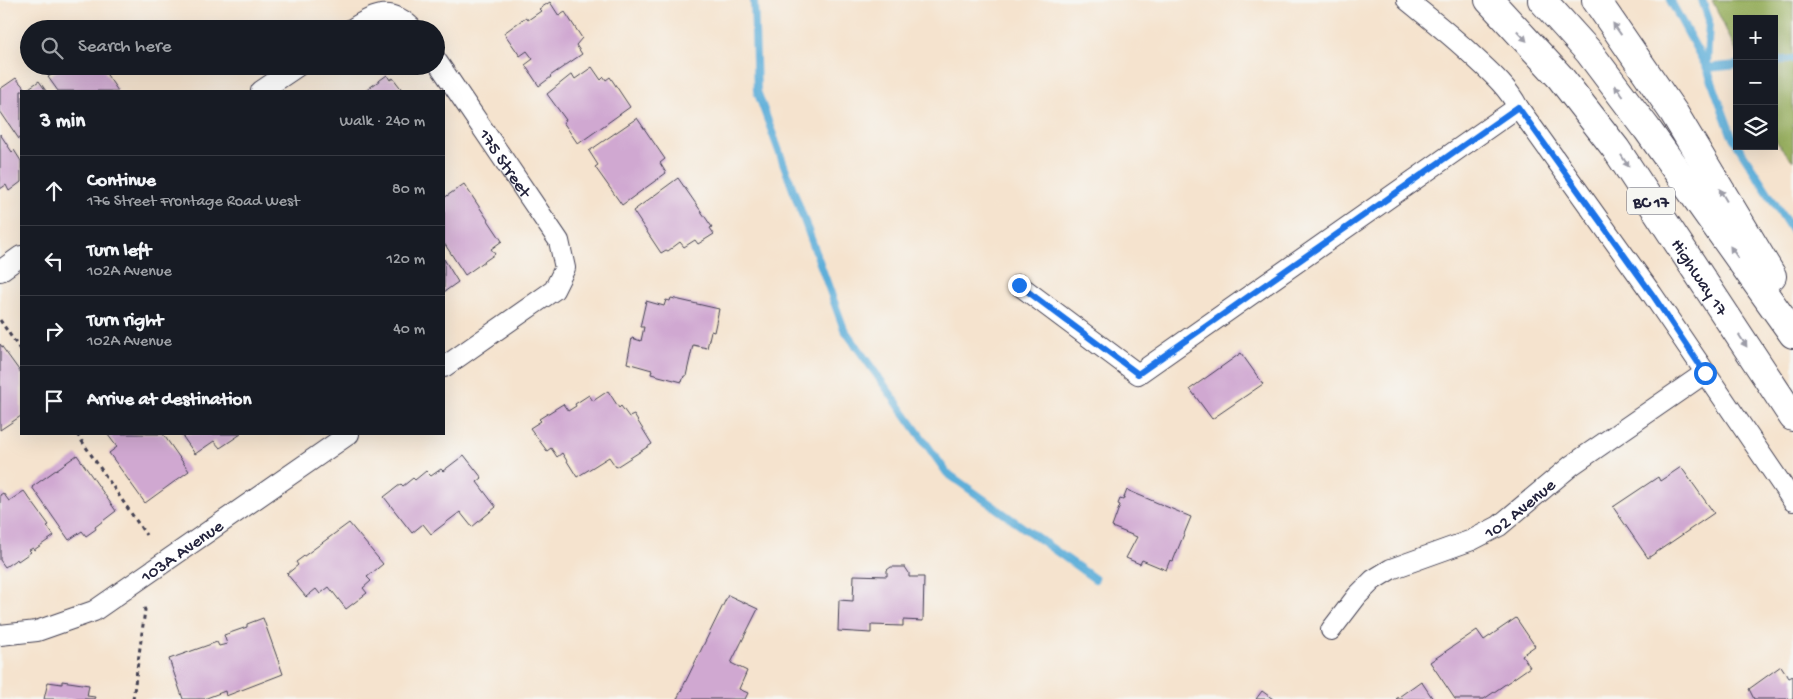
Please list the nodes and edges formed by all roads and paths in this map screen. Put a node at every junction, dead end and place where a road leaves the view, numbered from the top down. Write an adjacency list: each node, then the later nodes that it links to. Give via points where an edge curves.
1 (1407, 0): 10 (street, via 1491,72 1512,94)
2 (1488, 0): 20 (highway, Highway 17 / BC 17, one-way to 20, via 1560,77 1616,149)
3 (1542, 0): 16 (highway, BC 17, one-way to 3, via 1647,129 1589,52)
4 (1596, 0): 14 (highway, one-way to 4, via 1674,113)
5 (368, 20): 6 (street, via 377,15 393,14)
6 (405, 20)
7 (445, 73): 18 (street, 175 Street, via 559,241 565,268 554,290)
8 (285, 75): 9 (street)
9 (262, 90)
10 (1518, 107): 13 (street, via 1138,374); 19 (street)
11 (20, 257): 12 (street)
12 (0, 271)
13 (1019, 285)
14 (1793, 312)
15 (0, 320): 17 (path)
16 (1793, 334)
17 (20, 350)
18 (445, 366)
19 (1705, 373): 23 (street); 26 (street, 102 Avenue, via 1572,466 1499,526 1472,540 1391,569 1373,580)
20 (1793, 416)
21 (78, 435): 24 (path)
22 (348, 435): 27 (street, 103A Avenue, via 94,611 37,631)
23 (1793, 501)
24 (146, 535)
25 (142, 605): 28 (path, via 145,610)
26 (1330, 630)
27 (0, 635)
28 (133, 699)

